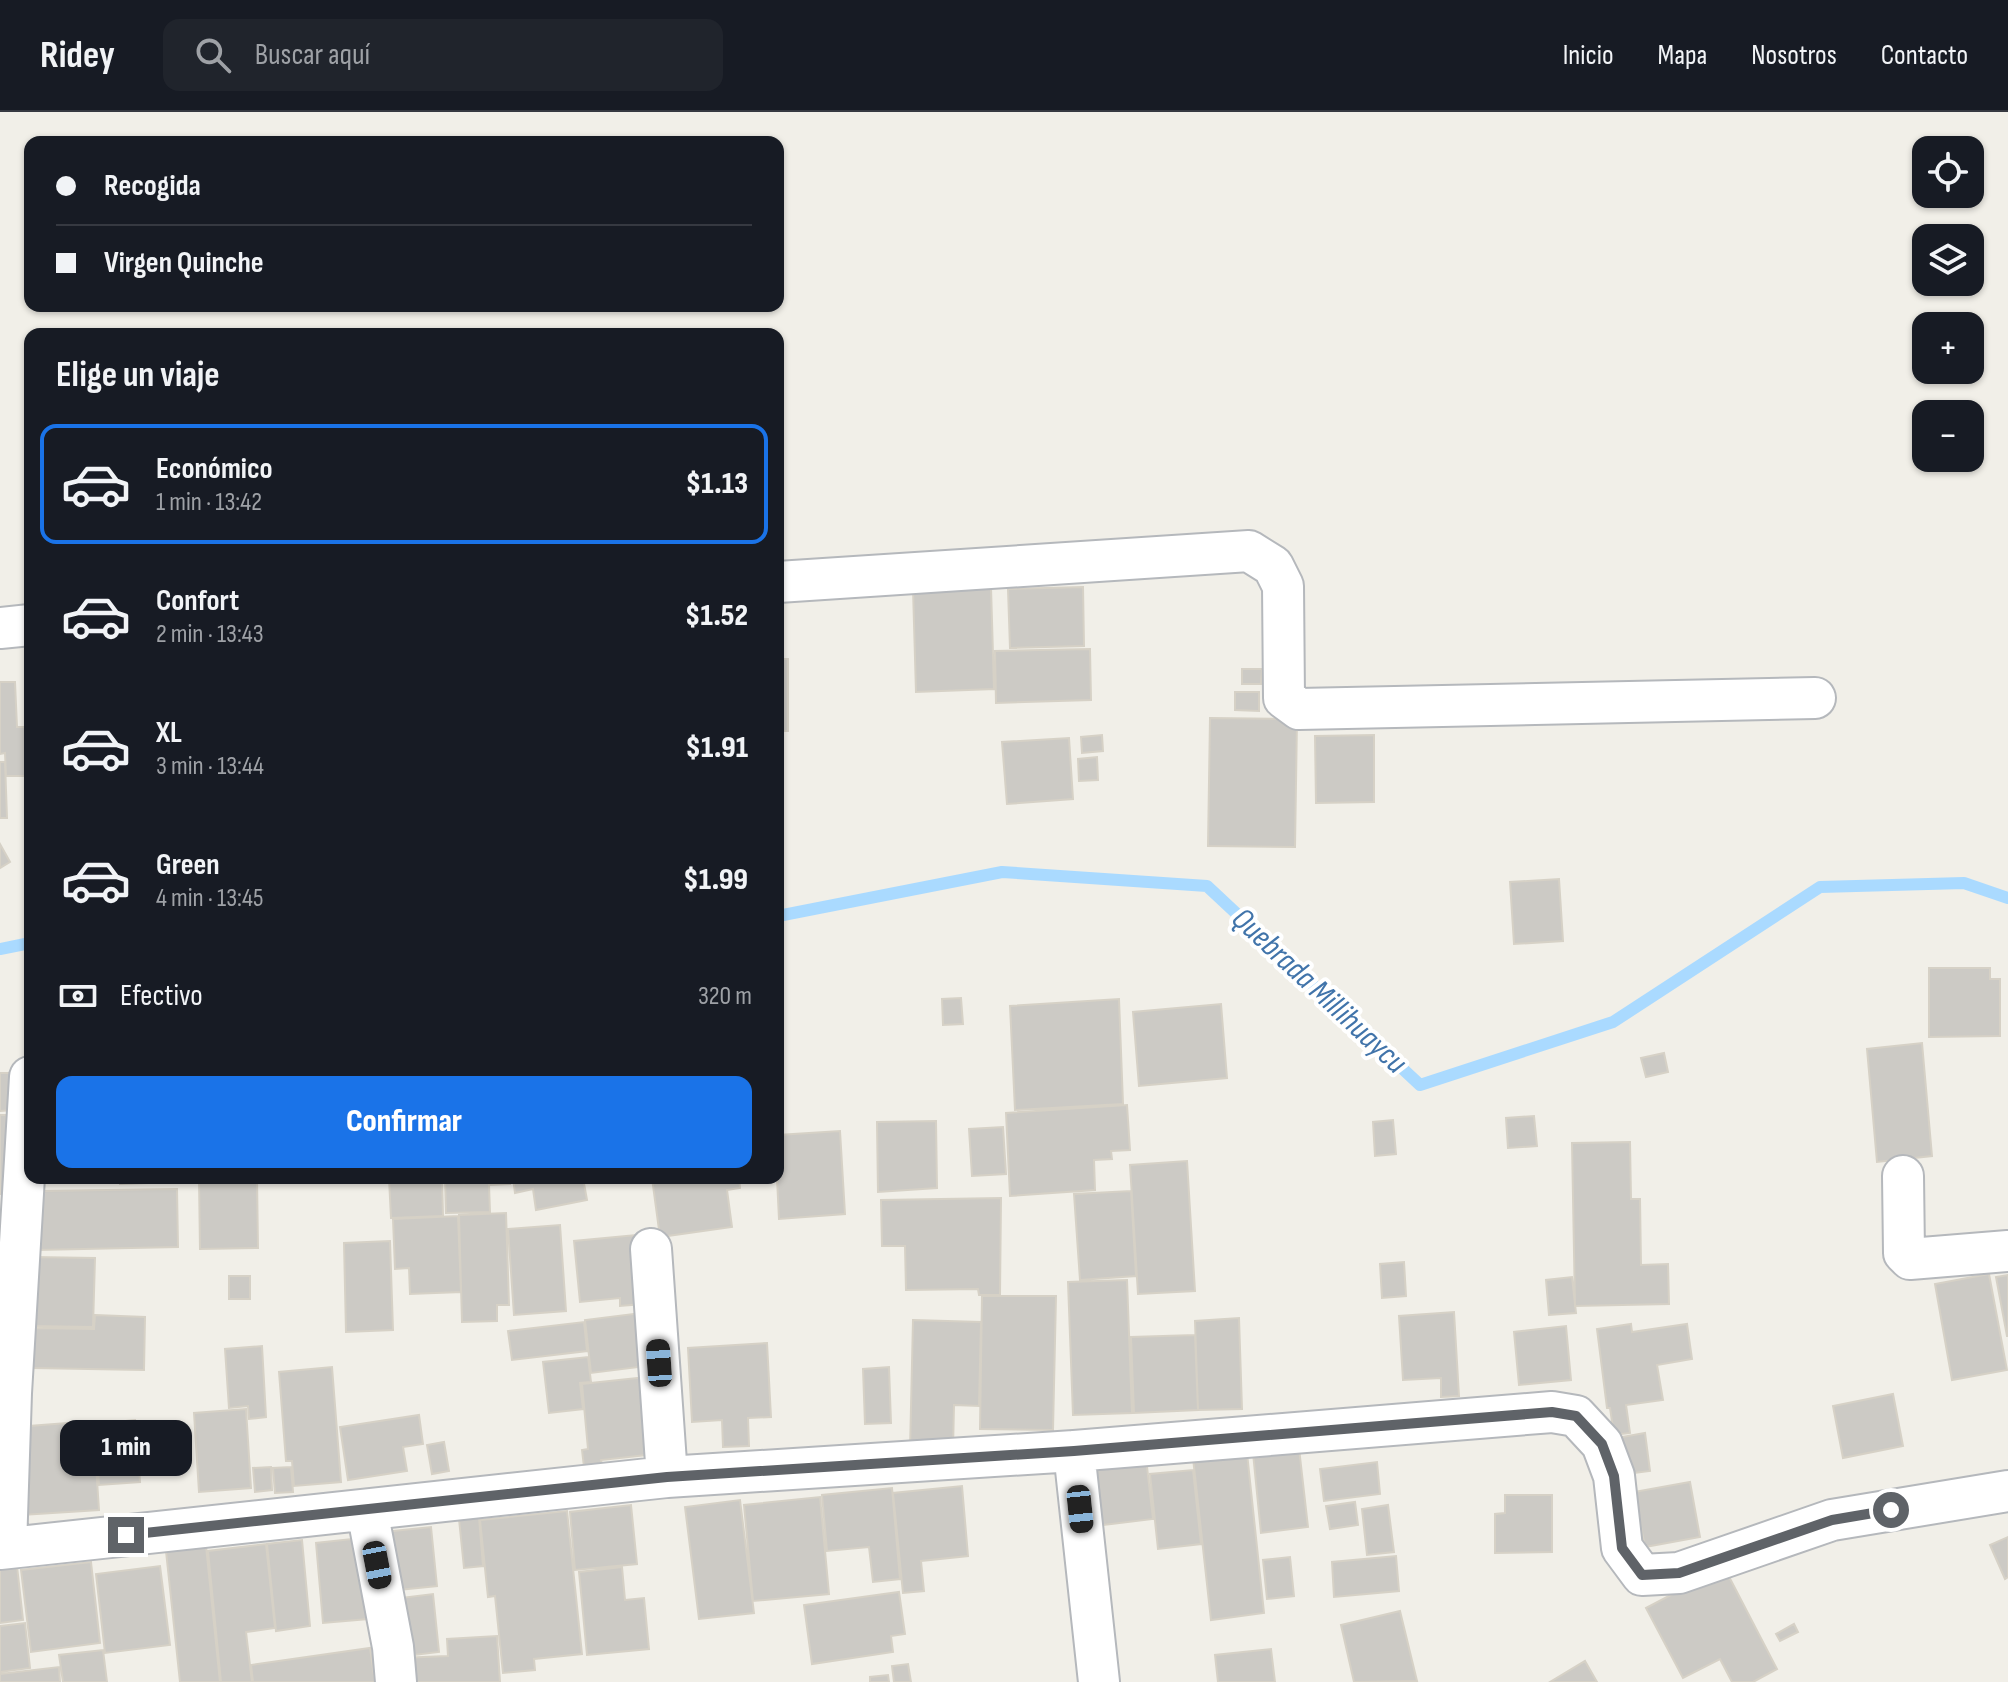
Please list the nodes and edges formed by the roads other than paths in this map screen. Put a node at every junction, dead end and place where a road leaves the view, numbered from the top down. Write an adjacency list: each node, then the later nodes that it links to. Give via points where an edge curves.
1 (784, 582): 4 (street, via 1249,551 1273,566 1283,586 1284,698 1299,709)
2 (24, 626): 3 (street)
3 (0, 628)
4 (1815, 698)
5 (1903, 1176): 8 (street, via 1904,1253 1910,1259)
6 (24, 1177): 13 (street)
7 (651, 1249): 10 (street)
8 (2008, 1251)
9 (1074, 1451): 10 (street); 11 (street, via 1552,1412 1576,1416 1602,1444 1614,1476 1622,1548 1642,1575 1679,1573 1832,1520); 15 (street)
10 (667, 1477): 12 (street)
11 (2008, 1491)
12 (367, 1510): 13 (street); 14 (street)
13 (3, 1548)
14 (396, 1682)
15 (1099, 1682)

